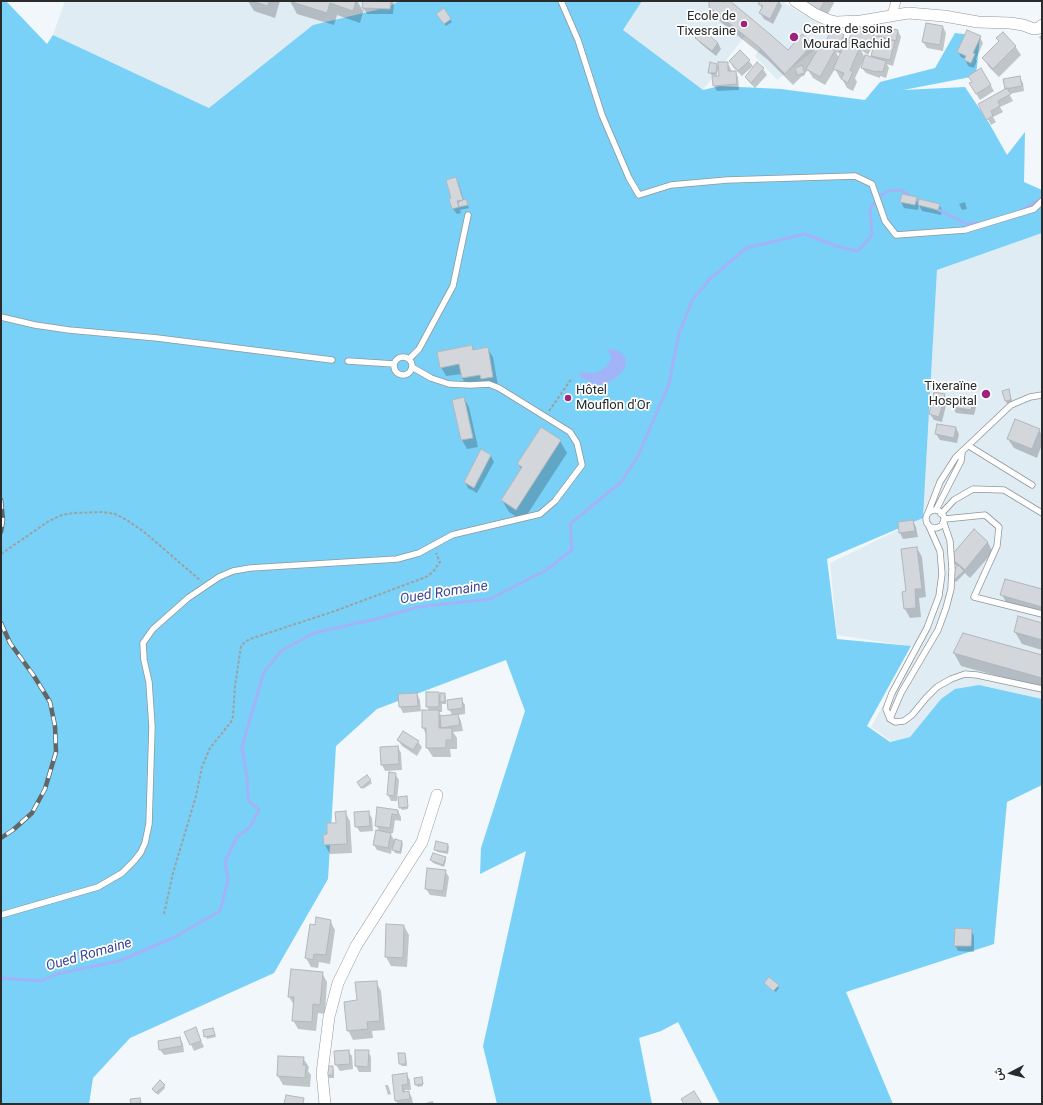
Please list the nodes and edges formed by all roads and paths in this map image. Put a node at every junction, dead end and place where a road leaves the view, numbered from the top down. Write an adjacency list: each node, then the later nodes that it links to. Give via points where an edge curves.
1 (561, 1): 6 (lane, via 578,40 602,115 639,195 671,184 855,176 872,184 885,221 896,235 965,230 1034,209)
2 (795, 1): 4 (street, via 815,14 836,22 861,21)
3 (896, 1): 4 (street)
4 (892, 15): 5 (street, via 908,13 944,16 978,22 1010,23 1034,29)
5 (1042, 25)
6 (1042, 201)
7 (468, 215): 9 (lane, via 453,286 419,349)
8 (1, 317): 10 (lane, via 69,330 157,338)
9 (409, 359): 12 (lane, via 403,356); 13 (lane)
10 (332, 360)
11 (348, 361): 12 (lane)
12 (394, 364): 13 (lane, via 394,370 402,375 409,373)
13 (412, 367): 16 (lane, via 431,378 449,384 489,384)
14 (572, 378): 16 (path)
15 (1042, 395): 17 (lane, via 1011,406)
16 (545, 416): 26 (lane, via 570,432 577,443 582,465 555,501 540,514 460,533)
17 (969, 446): 18 (lane); 19 (lane)
18 (962, 453): 20 (lane, via 961,461); 21 (lane, via 953,461 940,482)
19 (1032, 485)
20 (936, 510): 21 (lane); 23 (lane)
21 (928, 513): 25 (lane)
22 (1042, 513): 23 (lane, via 1004,490 973,489 954,500)
23 (941, 514): 24 (lane, via 945,516)
24 (944, 521): 25 (lane, via 938,528); 29 (lane, via 985,515 999,527 997,546 974,597); 31 (lane, via 950,541 952,569 951,589 946,608 938,630 901,693)
25 (928, 524): 31 (lane, via 940,550 942,574 939,596 927,628 892,693 886,709)
26 (433, 546): 28 (lane, via 418,553 385,560 240,569 226,573); 33 (path, via 440,562 426,577 250,639 242,646 233,716 210,748 202,767)
27 (1, 554): 28 (path, via 62,515 104,512 125,519 142,531)
28 (207, 585): 34 (lane, via 153,629 143,643 144,660 150,682 152,727 149,824 141,852 122,873 98,887)
29 (1042, 614)
30 (1042, 689): 31 (lane, via 965,674 937,688 904,721 895,722)
31 (890, 719)
32 (436, 795): 35 (street, via 422,842 356,946 338,982 329,1017 322,1073)
33 (164, 914)
34 (1, 915)
35 (325, 1104)

